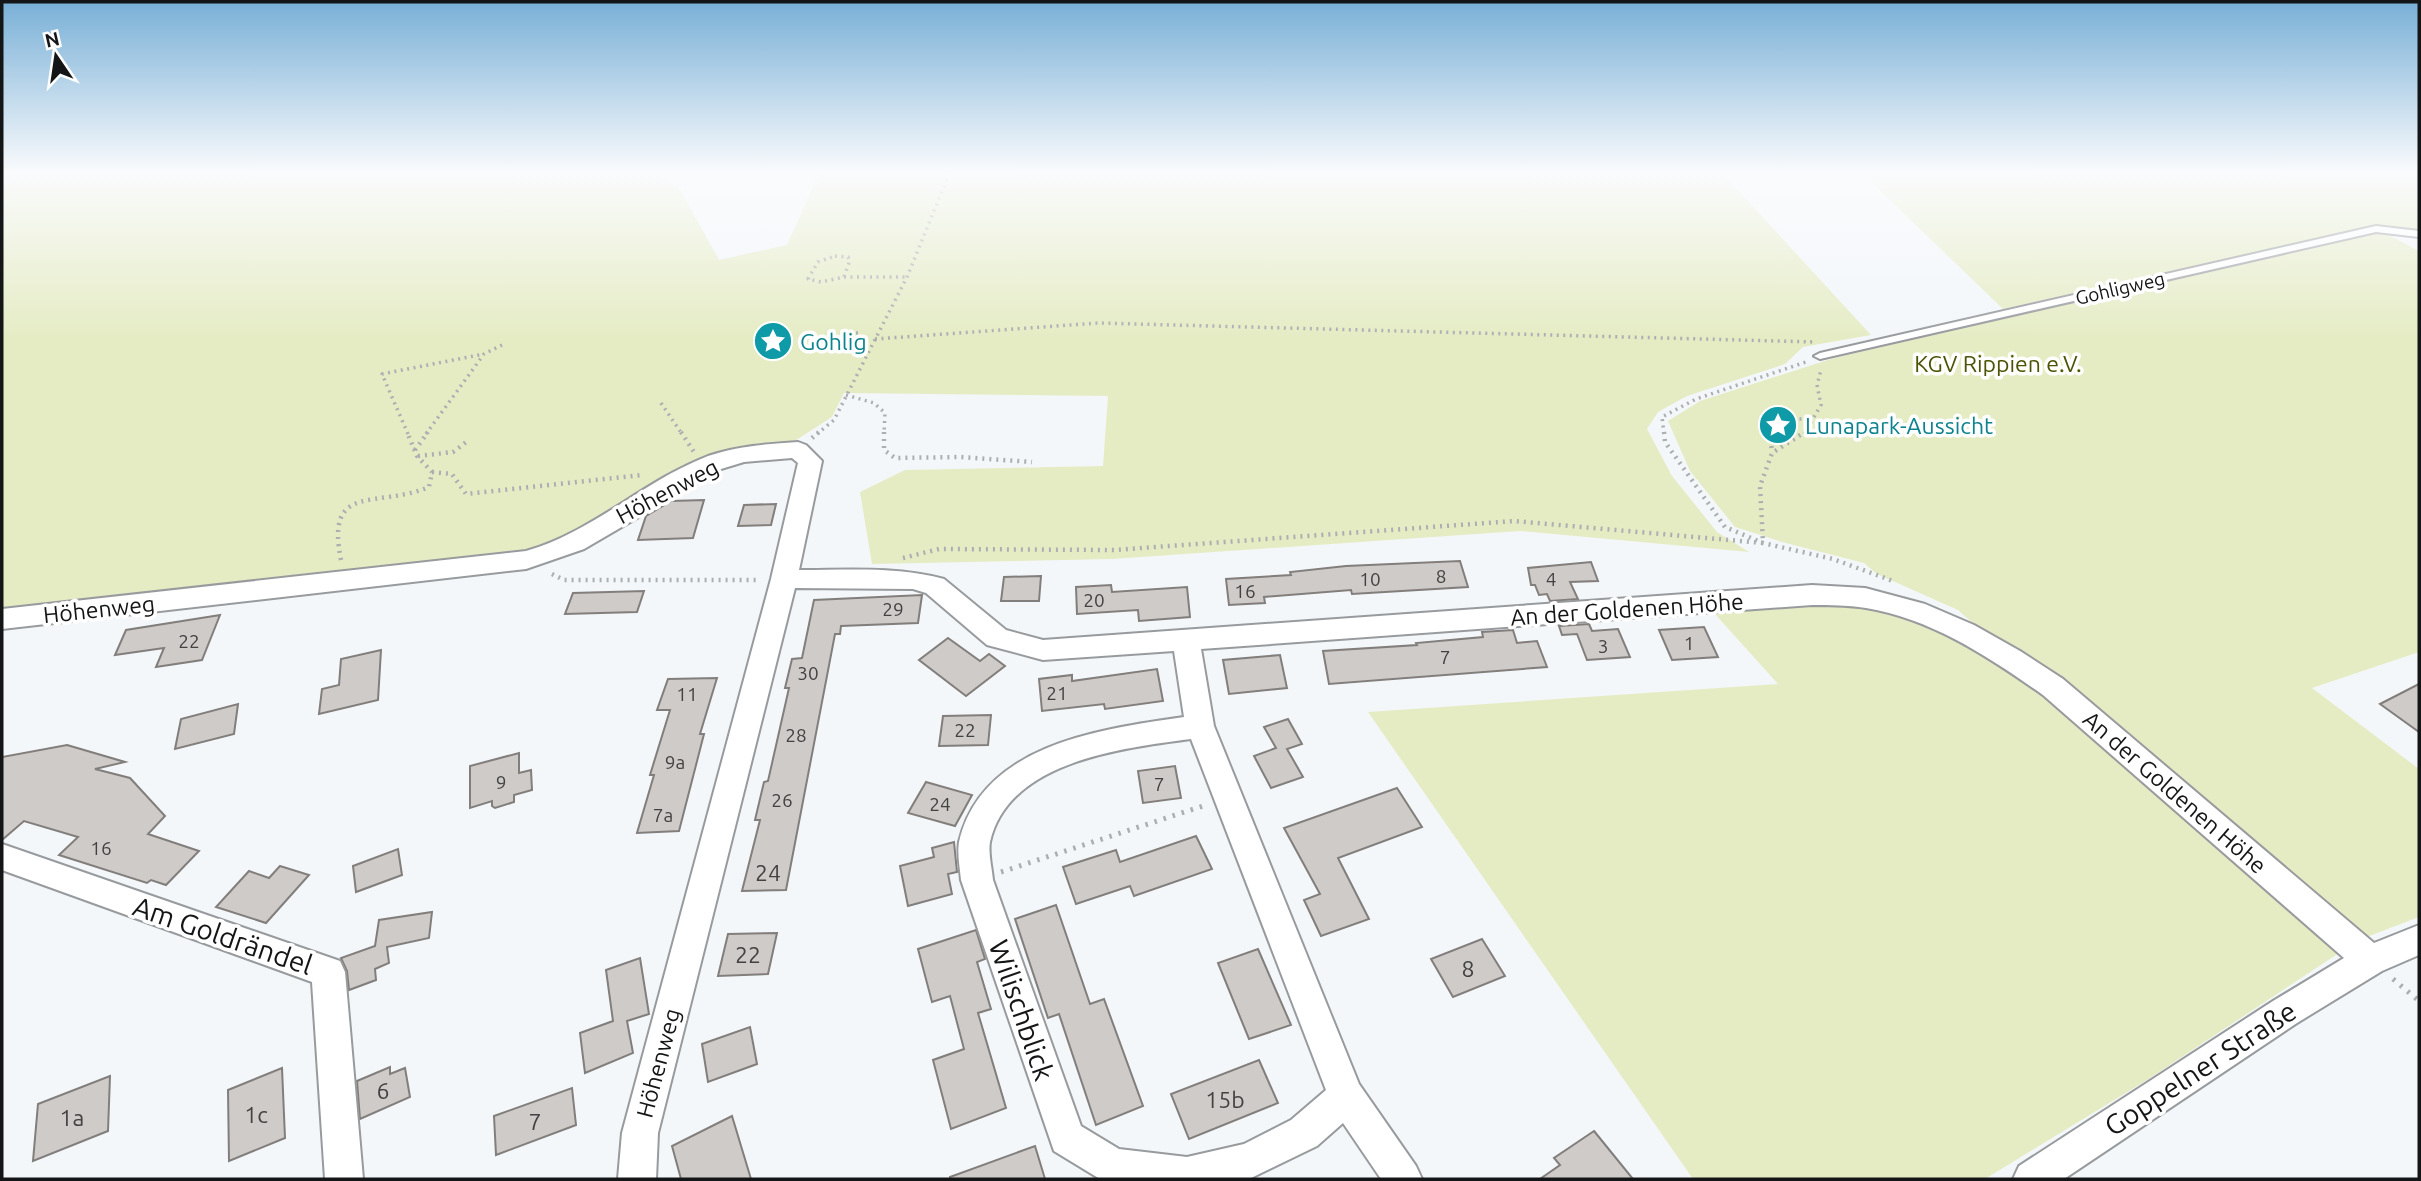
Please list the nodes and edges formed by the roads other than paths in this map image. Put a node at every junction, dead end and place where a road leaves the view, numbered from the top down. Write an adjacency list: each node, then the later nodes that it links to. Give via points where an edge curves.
1 (2405, 232): 2 (lane, Gohligweg); 3 (lane); 4 (lane, Gohligweg, via 2364,231)
2 (2419, 234)
3 (2419, 245)
4 (1820, 356)
5 (784, 579): 6 (street, Höhenweg, via 810,461 798,450 746,453 712,464 546,556); 7 (street, An der Goldenen Höhe, via 914,580 935,586 997,638 1043,650); 14 (street, Höhenweg, via 640,1133)
6 (2, 619)
7 (1186, 641): 8 (street); 11 (street, An der Goldenen Höhe, via 1812,595 1866,598 1912,610 2010,656 2053,687)
8 (1200, 726): 12 (street); 12 (street, Wilischblick, via 1050,757 1012,782 988,808 975,843 977,880 1067,1138 1114,1167 1187,1176 1248,1161 1304,1133)
9 (2, 858): 13 (street, Am Goldrändel, via 328,972)
10 (2419, 940): 11 (street, Goppelner Straße)
11 (2370, 960): 16 (street, Goppelner Straße)
12 (1346, 1096): 15 (street)
13 (344, 1179)
14 (637, 1179)
15 (1403, 1179)
16 (2032, 1179)

